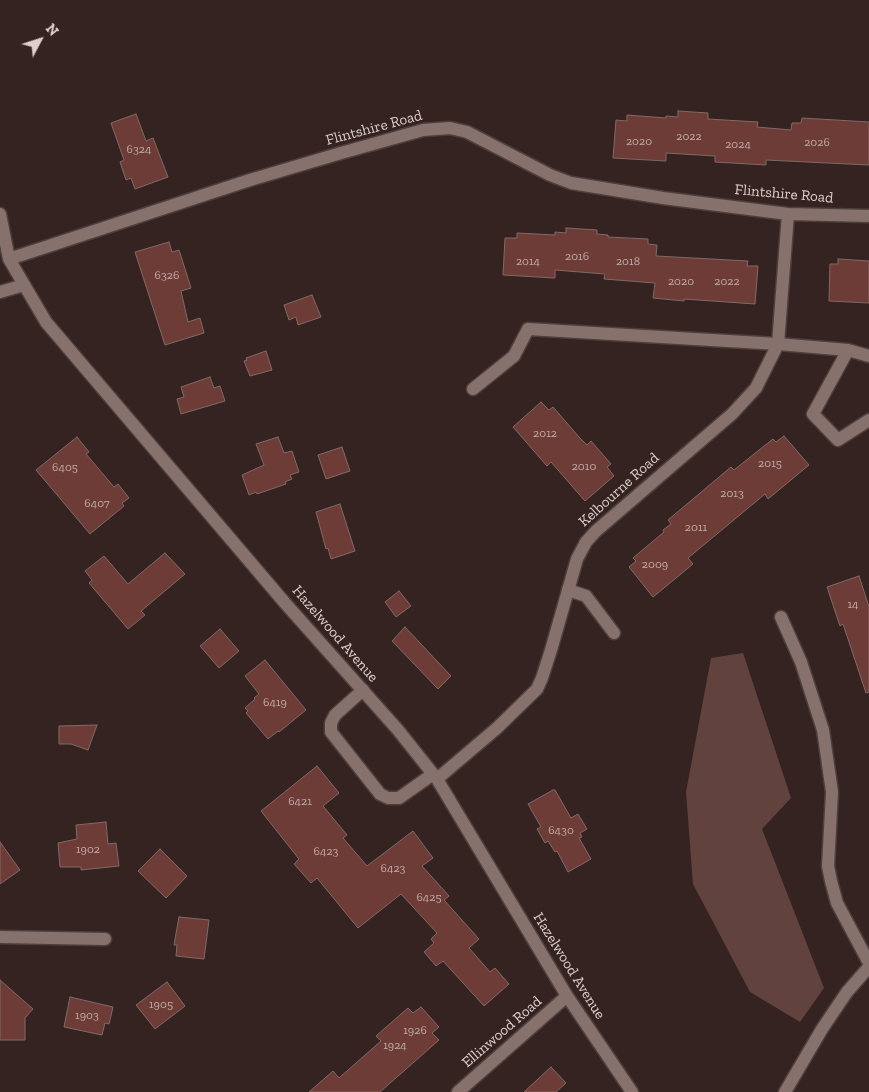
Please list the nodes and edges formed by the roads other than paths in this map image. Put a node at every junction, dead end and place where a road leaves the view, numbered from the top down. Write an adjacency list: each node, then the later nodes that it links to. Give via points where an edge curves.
1 (0, 214): 4 (street, Hazelwood Avenue)
2 (788, 214): 3 (street, Flintshire Road); 4 (street, Flintshire Road, via 571,184 467,132 450,128 423,130 250,180); 7 (street, Kelbourne Road)
3 (869, 216)
4 (9, 259): 5 (street, Hazelwood Avenue)
5 (24, 285): 6 (street); 15 (street, Hazelwood Avenue, via 46,322)
6 (0, 292)
7 (778, 344): 8 (street); 10 (street, via 528,329 514,356); 12 (street, Kelbourne Road, via 747,399 586,542)
8 (848, 350): 9 (street); 11 (street, via 813,414 838,440)
9 (869, 356)
10 (473, 388)
11 (869, 420)
12 (568, 590): 14 (street, via 586,596); 16 (street, Kelbourne Road, via 537,689 497,728)
13 (781, 617): 19 (street, via 823,730 832,792 828,866 831,881 837,903)
14 (614, 633)
15 (363, 690): 16 (street, Hazelwood Avenue); 16 (street, Kelbourne Road, via 335,715 331,732 380,794 399,798)
16 (435, 777): 21 (street, Hazelwood Avenue)
17 (0, 937): 18 (street)
18 (105, 939)
19 (869, 963)
20 (869, 967): 24 (street, via 822,1028)
21 (567, 996): 22 (street, Ellinwood Road); 23 (street, Hazelwood Avenue)
22 (458, 1092)
23 (632, 1092)
24 (785, 1092)

